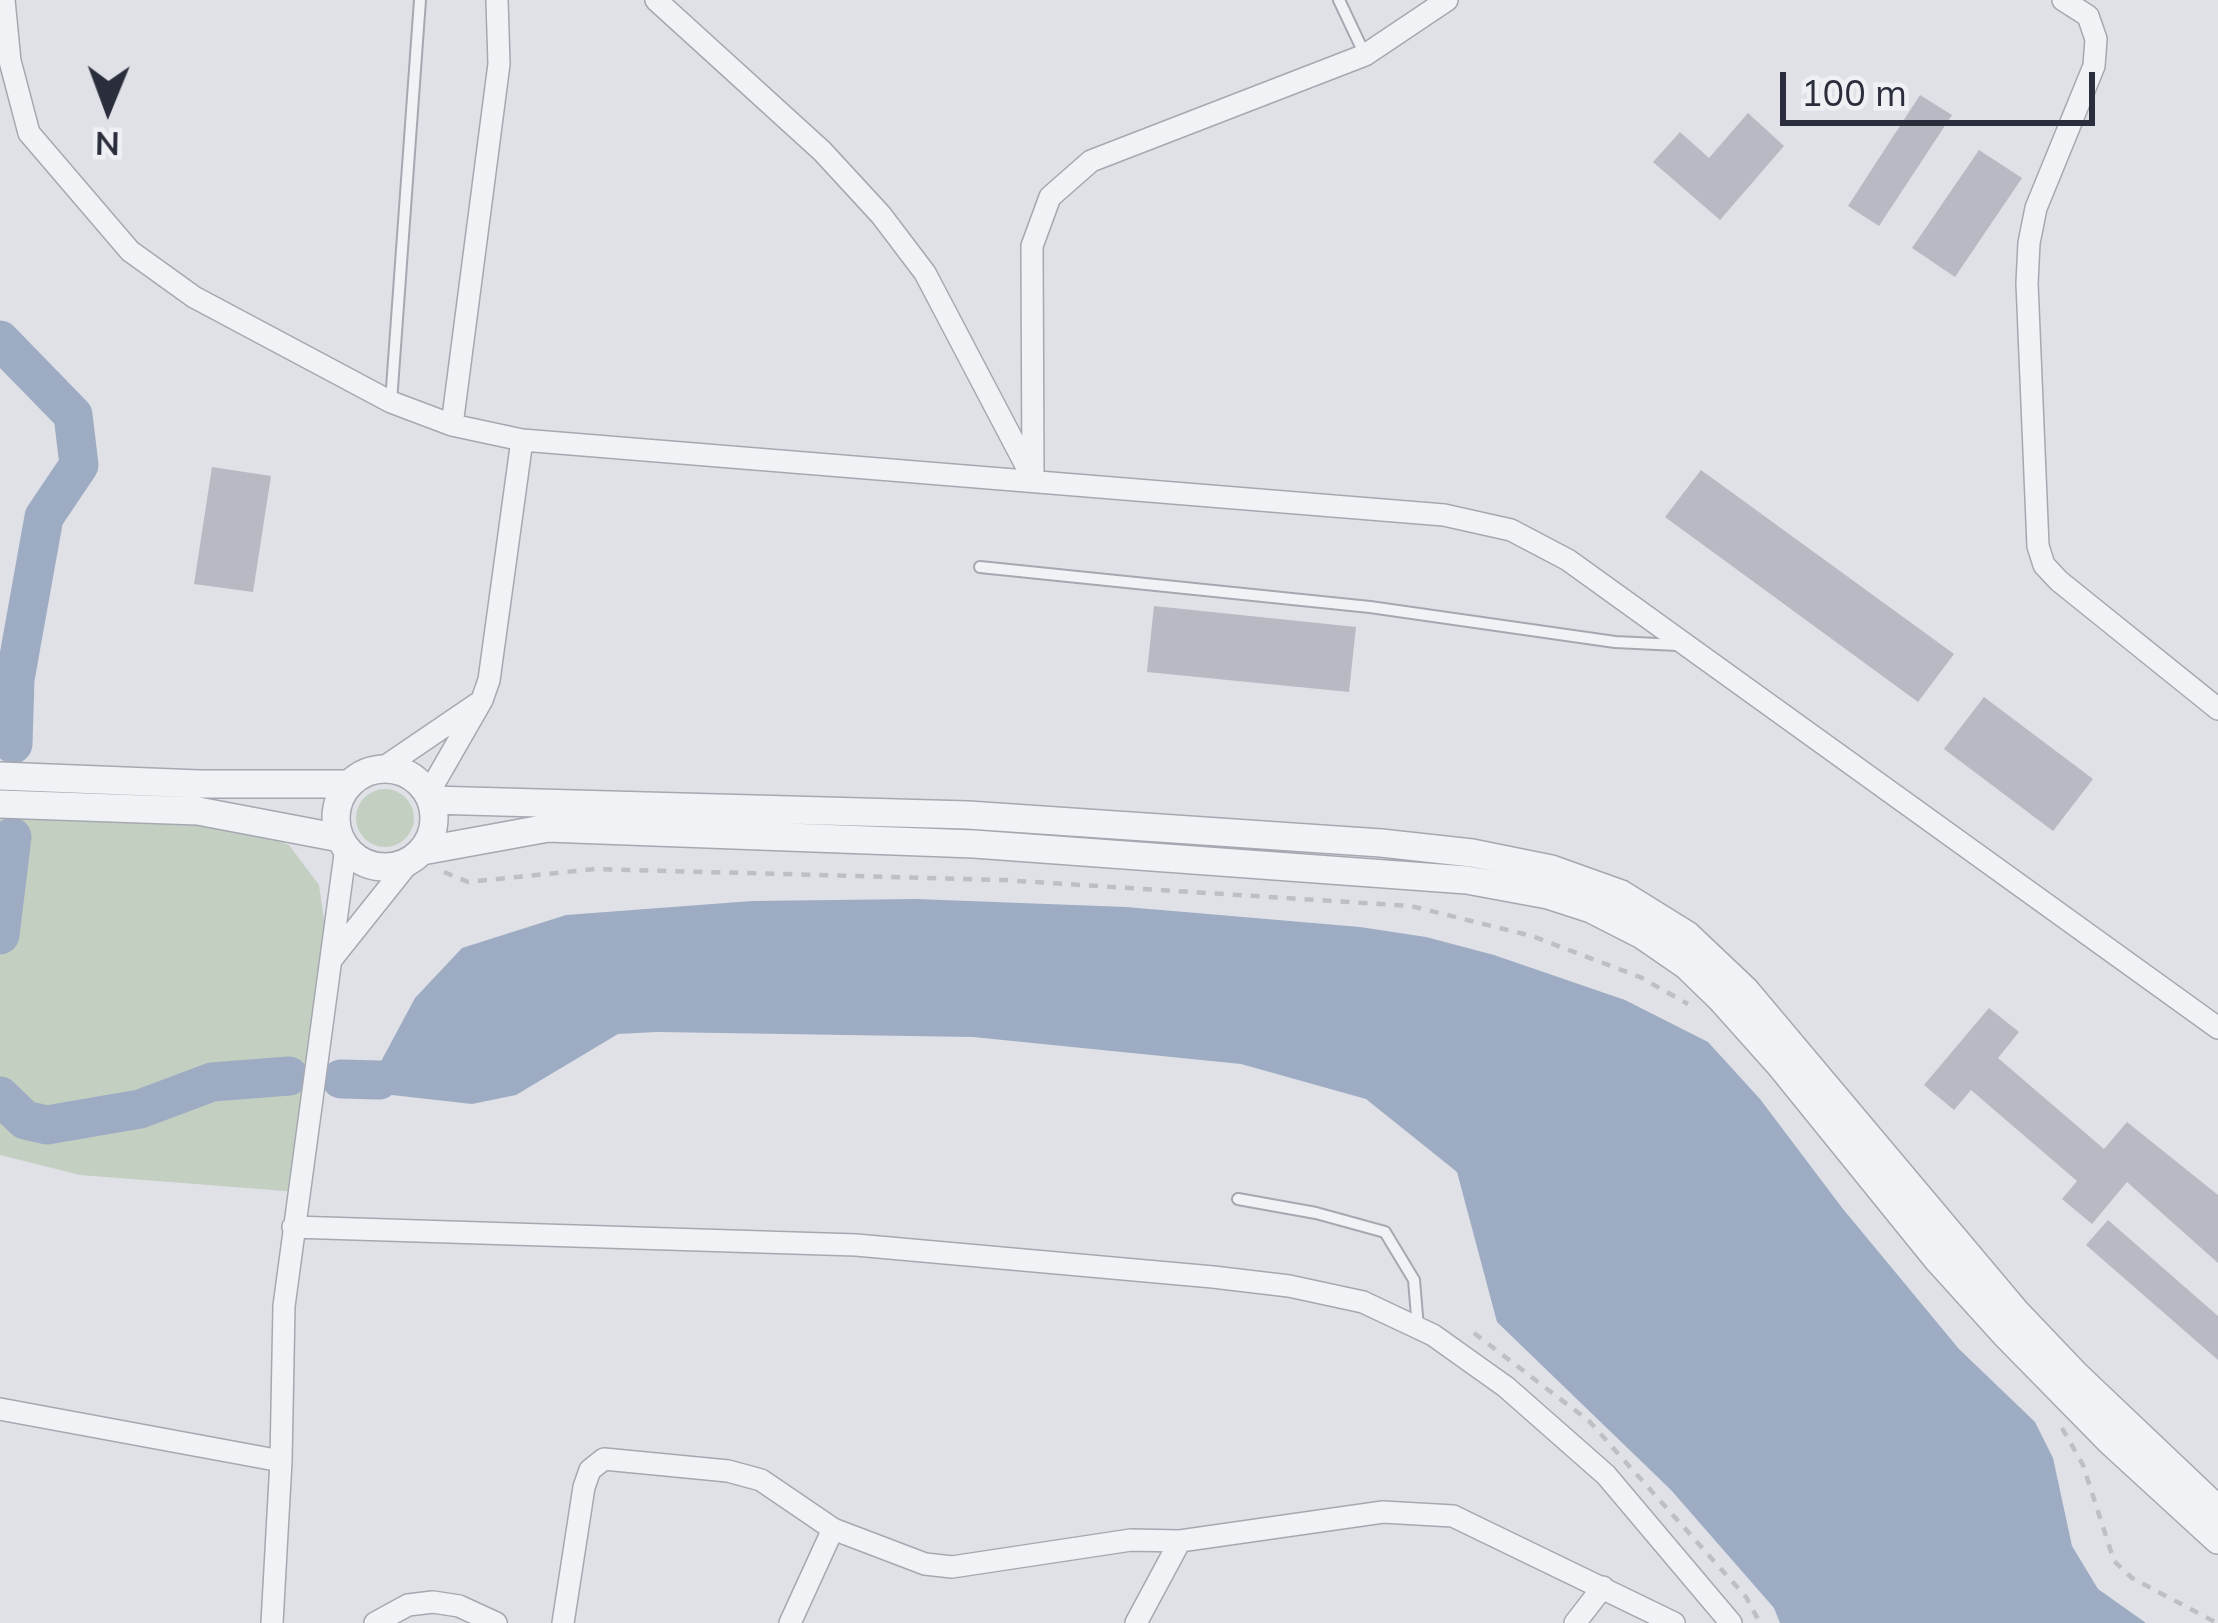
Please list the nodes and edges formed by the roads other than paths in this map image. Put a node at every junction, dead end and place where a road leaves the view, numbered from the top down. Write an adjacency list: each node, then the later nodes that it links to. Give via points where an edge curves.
1 (4, 0): 10 (street)
2 (420, 0): 11 (lane)
3 (497, 0): 12 (street, via 499,64)
4 (656, 0): 14 (street, via 881,214 925,273)
5 (1339, 0): 8 (lane)
6 (1446, 0): 8 (street)
7 (2063, 0): 18 (street, via 2088,16 2096,39 2094,66 2029,243 2038,546 2059,581)
8 (1365, 55): 14 (street, via 1090,161 1050,197 1032,246)
9 (0, 86): 10 (street)
10 (29, 133): 11 (street, via 130,251 194,297)
11 (391, 402): 12 (street)
12 (452, 425): 13 (street)
13 (522, 440): 14 (street); 17 (street)
14 (1033, 479): 16 (street, via 1444,515 1511,530 1568,560)
15 (980, 567): 16 (lane)
16 (1687, 646): 27 (street)
17 (482, 700): 19 (street); 22 (street)
18 (2218, 709)
19 (380, 770): 21 (street); 22 (street, via 408,774)
20 (0, 776): 21 (street)
21 (350, 784): 24 (street, via 338,805)
22 (430, 797): 25 (street, via 434,827); 33 (street, via 968,815 1382,843 1492,856 1622,894 1687,935 1745,990 2015,1311)
23 (0, 804): 24 (street, via 198,812)
24 (343, 842): 25 (street, via 368,864 397,866); 26 (street)
25 (416, 856): 26 (street); 35 (street, via 548,828 974,844 1467,880 1591,909 1687,966 1721,999 2005,1334)
26 (330, 961): 29 (street)
27 (2218, 1028)
28 (1238, 1199): 30 (lane, via 1385,1232 1414,1280)
29 (293, 1227): 30 (street, via 856,1245 1094,1266 1288,1286 1363,1303); 32 (street)
30 (1418, 1328): 46 (street, via 1506,1387 1606,1475)
31 (0, 1409): 32 (street)
32 (281, 1461): 38 (street)
33 (2218, 1510)
34 (833, 1529): 36 (street, via 952,1567 1131,1540); 41 (street, via 761,1480 604,1459 584,1487); 42 (street)
35 (2218, 1540)
36 (1180, 1541): 37 (street, via 1420,1511 1453,1516); 43 (street)
37 (1603, 1587): 44 (street); 45 (street)
38 (272, 1623)
39 (375, 1623): 40 (street, via 434,1602)
40 (496, 1623)
41 (563, 1623)
42 (790, 1623)
43 (1136, 1623)
44 (1576, 1623)
45 (1674, 1623)
46 (1731, 1623)

